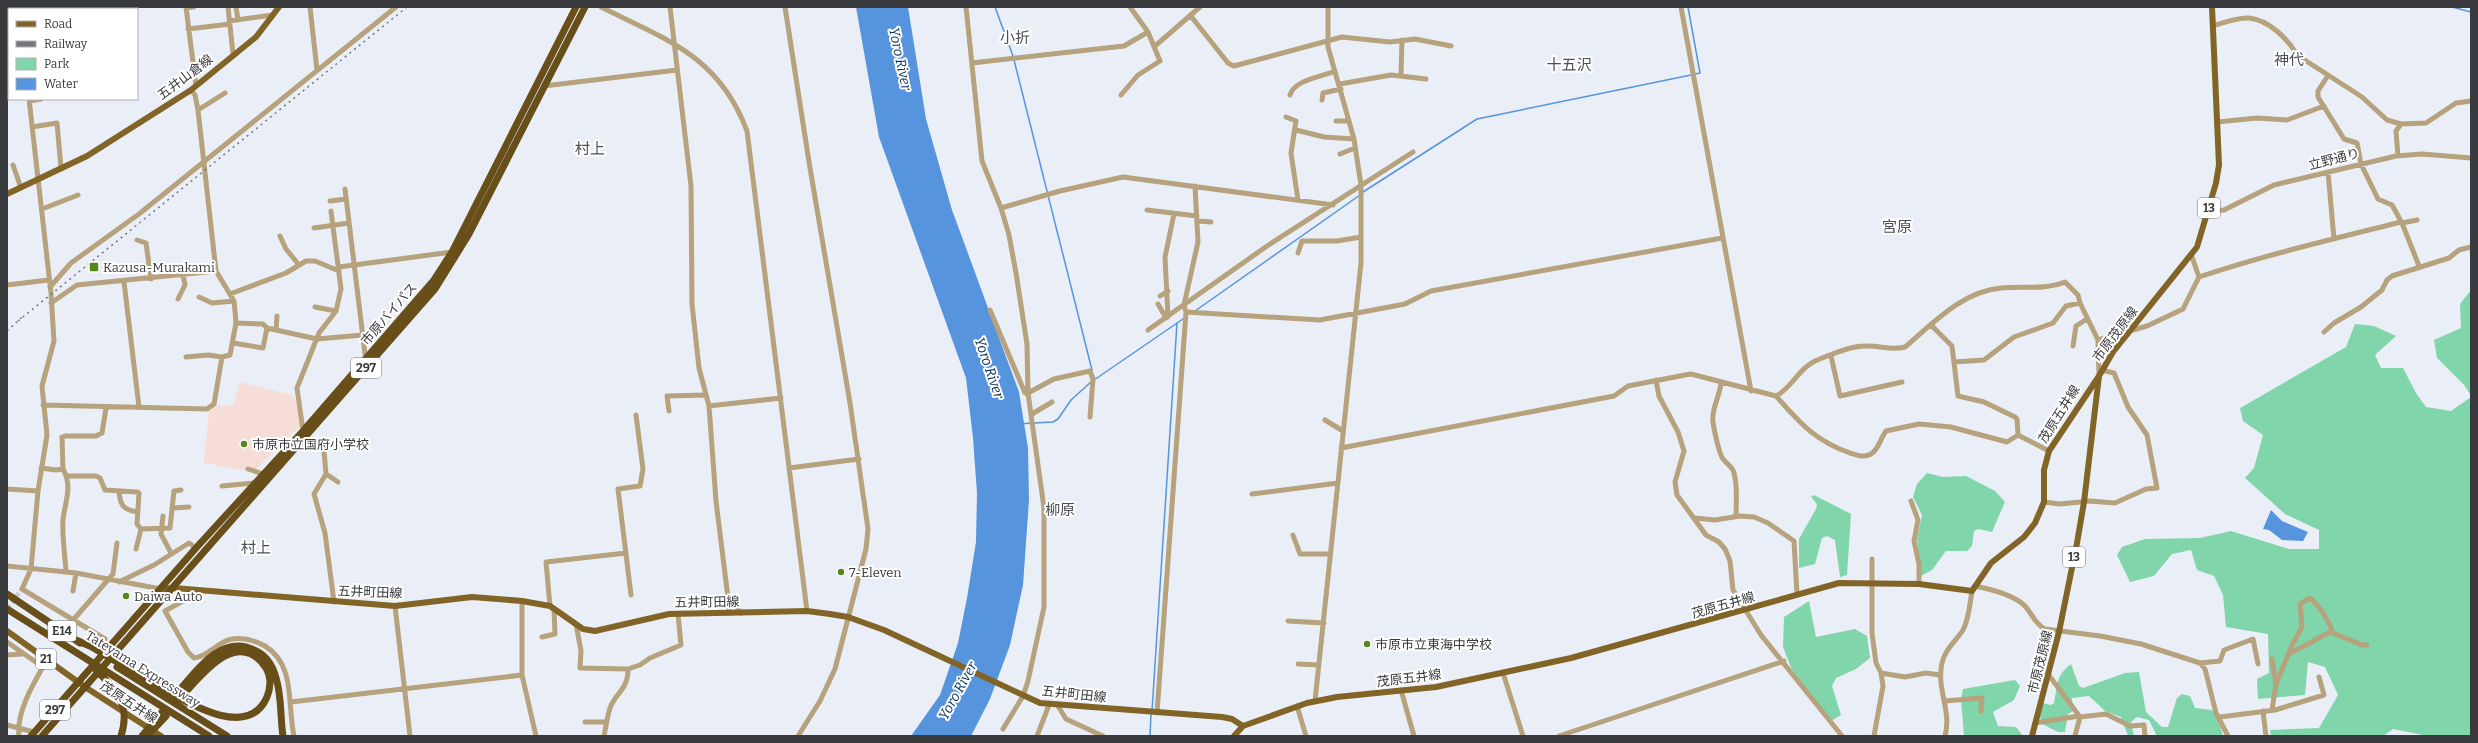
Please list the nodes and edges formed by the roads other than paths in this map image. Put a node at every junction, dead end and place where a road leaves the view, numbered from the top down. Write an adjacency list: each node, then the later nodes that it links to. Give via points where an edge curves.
1 (186, 7): 2 (street); 24 (street)
2 (194, 7)
3 (228, 7): 22 (street)
4 (236, 7): 21 (street)
5 (279, 7): 19 (main road, 五井山倉線)
6 (310, 7): 33 (street)
7 (396, 7): 33 (street)
8 (576, 7): 98 (highway, 市原バイパス / 297)
9 (585, 7): 39 (highway, 市原バイパス / 297)
10 (601, 7): 28 (street)
11 (670, 7): 28 (street)
12 (785, 7): 175 (street, via 808,162)
13 (966, 7): 32 (street)
14 (1130, 7): 25 (street)
15 (1200, 7): 20 (street)
16 (1328, 7): 26 (street)
17 (1680, 7): 94 (street)
18 (2212, 7): 23 (main road, 市原茂原線 / 13)
19 (273, 15): 21 (street); 31 (main road, 五井山倉線, via 256,37)
20 (1190, 15): 26 (street, via 1228,63 1234,66); 29 (street)
21 (238, 20): 22 (street)
22 (230, 23): 24 (street); 31 (street)
23 (2213, 26): 37 (street, via 2248,18 2259,21 2277,32 2291,45 2297,55); 53 (main road, 市原茂原線 / 13)
24 (188, 29): 41 (street)
25 (1148, 32): 29 (street); 32 (street, via 1124,46)
26 (1328, 40): 27 (street, via 1342,37 1390,42); 35 (street)
27 (1402, 40): 30 (street, via 1415,39); 36 (street)
28 (675, 44): 34 (street); 158 (street, via 704,64 723,84 747,131)
29 (1156, 46): 43 (street, via 1159,63 1138,75)
30 (1451, 46)
31 (233, 54): 41 (main road, 五井山倉線)
32 (972, 63): 79 (street, via 982,161)
33 (317, 70): 63 (street)
34 (677, 70): 39 (street); 156 (street, via 691,186 692,304 699,368)
35 (1335, 71): 40 (street); 44 (street, via 1299,84 1292,89)
36 (1401, 75): 38 (street); 40 (street, via 1375,77)
37 (2327, 77): 48 (street, via 2318,91 2318,97); 54 (street, via 2362,98 2387,120)
38 (1426, 79)
39 (544, 86): 219 (highway, 市原バイパス / 297, via 469,234 435,289 207,547)
40 (1340, 86): 46 (street, via 1323,93); 52 (street)
41 (193, 88): 49 (street); 66 (main road, 五井山倉線, via 87,156)
42 (225, 93): 49 (street)
43 (1120, 95)
44 (1290, 95)
45 (30, 100): 55 (street)
46 (1322, 100)
47 (2471, 101): 54 (street, via 2456,103 2426,122)
48 (2324, 106): 53 (street, via 2286,120 2256,118); 64 (street, via 2344,140 2357,144)
49 (198, 110): 63 (street)
50 (1286, 117): 56 (street, via 1296,121)
51 (1336, 121): 52 (street)
52 (1349, 121): 57 (street)
53 (2217, 122): 83 (main road, 市原茂原線 / 13, via 2219,165)
54 (2401, 124): 61 (street, via 2396,131)
55 (32, 127): 66 (street, via 57,123); 68 (street)
56 (1296, 130): 57 (street, via 1324,138); 76 (street, via 1291,153)
57 (1354, 139): 58 (street)
58 (1356, 148): 60 (street); 69 (street)
59 (1413, 152): 69 (street)
60 (1340, 154)
61 (2398, 156): 62 (street, 立野通り, via 2422,154); 64 (street, 立野通り)
62 (2471, 158)
63 (202, 163): 107 (street); 114 (street, via 71,263)
64 (2361, 164): 67 (street, 立野通り); 88 (street, via 2378,199 2392,205)
65 (13, 165): 71 (street)
66 (62, 168): 68 (main road, 五井山倉線)
67 (2328, 172): 83 (street, 立野通り, via 2274,185 2224,210); 95 (street)
68 (38, 179): 71 (main road, 五井山倉線); 80 (street)
69 (1361, 185): 78 (street); 93 (street)
70 (1195, 186): 76 (street); 79 (street, via 1124,177 1060,191); 85 (street)
71 (21, 188): 73 (main road, 五井山倉線)
72 (345, 189): 75 (street)
73 (7, 194)
74 (78, 195): 80 (street)
75 (346, 199): 77 (street); 89 (street)
76 (1298, 200): 78 (street)
77 (330, 201)
78 (1333, 205): 124 (street, via 1267,246)
79 (1001, 208): 155 (street, via 1009,235 1027,344)
80 (42, 209): 111 (street)
81 (1147, 210): 84 (street)
82 (331, 211): 90 (street)
83 (2208, 211): 100 (main road, 市原茂原線 / 13, via 2200,239)
84 (1174, 214): 85 (street); 115 (street, via 1166,257)
85 (1197, 219): 87 (street); 124 (street, via 1198,242)
86 (2416, 220): 88 (street)
87 (1211, 222)
88 (2401, 222): 95 (street); 104 (street)
89 (349, 223): 90 (street); 101 (street)
90 (333, 226): 91 (street); 106 (street)
91 (314, 228)
92 (280, 236): 102 (street, via 286,249)
93 (1361, 237): 99 (street, via 1337,241 1302,241); 129 (street, via 1361,264)
94 (1722, 238): 129 (street, via 1431,291 1405,304); 154 (street)
95 (2334, 239): 109 (street, via 2268,255)
96 (137, 240): 103 (street, via 146,243)
97 (2471, 247): 104 (street, via 2459,250 2449,258)
98 (452, 252): 101 (street); 148 (highway, 市原バイパス / 297, via 416,302)
99 (1298, 253)
100 (2191, 254): 109 (street); 138 (main road, 市原茂原線 / 13)
101 (354, 264): 106 (street); 140 (street)
102 (299, 265): 106 (street, via 310,260); 116 (street, via 286,273)
103 (149, 266): 105 (street); 110 (street)
104 (2419, 266): 139 (street, via 2392,276 2376,294)
105 (111, 267)
106 (339, 269): 127 (street, via 341,289)
107 (216, 271): 108 (street); 116 (street)
108 (183, 275): 110 (street); 119 (street, via 185,285)
109 (2199, 277): 138 (street, via 2183,309 2147,326)
110 (151, 279): 112 (street)
111 (49, 280): 113 (street); 114 (street)
112 (124, 282): 121 (street, via 77,285); 162 (street)
113 (7, 285)
114 (50, 287): 121 (street)
115 (1168, 291): 117 (street); 131 (street)
116 (230, 294): 120 (street)
117 (1160, 296)
118 (199, 297): 120 (street, via 212,303)
119 (178, 299)
120 (234, 301): 133 (street)
121 (51, 303): 160 (street, via 53,348 43,380)
122 (2080, 303): 132 (street); 134 (street, via 2076,291 2066,282 2050,286 1983,290 1964,300); 149 (street, via 2066,306 2053,323 2014,337 1984,360)
123 (1158, 304): 131 (street)
124 (1184, 305): 128 (street); 131 (street)
125 (315, 307): 127 (street)
126 (990, 310): 155 (street, via 1025,393)
127 (336, 311): 141 (street)
128 (1186, 312): 129 (street, via 1312,320); 285 (street)
129 (1355, 314): 170 (street)
130 (277, 316): 136 (street)
131 (1167, 318): 137 (street)
132 (2087, 319): 142 (street); 144 (street, via 2076,326)
133 (236, 323): 135 (street, via 263,324); 143 (street)
134 (1931, 325): 145 (street, via 1900,348 1860,346); 149 (street, via 1952,346)
135 (267, 328): 136 (street); 143 (street, via 264,348)
136 (276, 330): 141 (street)
137 (1148, 330)
138 (2131, 330): 142 (street); 150 (main road, 市原茂原線 / 13)
139 (2324, 332)
140 (363, 335): 141 (street); 148 (street, via 365,354)
141 (317, 339): 169 (street, via 297,388)
142 (2098, 340): 150 (street)
143 (233, 343): 147 (street, via 230,355)
144 (2073, 346)
145 (1831, 356): 152 (street, via 1840,396); 157 (street, via 1804,367)
146 (186, 357): 147 (street)
147 (222, 357): 162 (street, via 214,404 207,409)
148 (368, 357): 169 (highway, 市原バイパス / 297)
149 (1954, 362): 171 (street, via 1958,396 1984,402 2014,417)
150 (2100, 373): 174 (main road, 茂原五井線); 194 (main road, 市原茂原線 / 13); 194 (street, via 2114,374 2128,407 2145,430 2157,488 2146,489 2115,503)
151 (1656, 380): 153 (street, via 1691,374); 172 (street, via 1628,386 1614,396); 200 (street, via 1659,396 1678,432 1684,451 1675,482 1676,492)
152 (1902, 382)
153 (1721, 383): 154 (street); 199 (street, via 1720,394 1713,411 1713,421 1718,449 1734,472)
154 (1751, 391): 157 (street)
155 (1028, 393): 165 (street); 167 (street, via 1054,379 1090,371 1093,379)
156 (706, 395): 161 (street); 164 (street, via 667,396)
157 (1776, 396): 171 (street, via 1806,430 1822,441 1860,456 1868,455 1878,448 1886,431 1919,424 1951,427 2007,442)
158 (781, 398): 161 (street); 177 (street)
159 (1052, 402): 165 (street)
160 (43, 405): 163 (street); 176 (street, via 47,435)
161 (708, 406): 227 (street)
162 (139, 407): 163 (street)
163 (106, 408): 178 (street, via 104,426 99,435 62,437)
164 (669, 411)
165 (1032, 414): 274 (street, via 1044,508 1044,607)
166 (636, 415): 208 (street, via 643,469 640,486 618,489)
167 (1090, 417)
168 (1325, 420): 170 (street)
169 (303, 431): 180 (highway, 市原バイパス / 297)
170 (1343, 431): 172 (street)
171 (2018, 435): 174 (street)
172 (1341, 448): 185 (street)
173 (324, 451): 181 (street)
174 (2048, 451): 193 (main road, 茂原五井線, via 2044,470)
175 (859, 459): 177 (street); 238 (street, via 868,529 866,548)
176 (41, 468): 178 (street); 190 (street)
177 (789, 468): 234 (street)
178 (62, 469): 182 (street)
179 (248, 469): 180 (street)
180 (263, 474): 184 (highway, 市原バイパス / 297)
181 (326, 474): 183 (street); 229 (street, via 314,494 325,533)
182 (67, 476): 188 (street, via 96,476 100,478 105,490); 213 (street, via 69,497 64,520)
183 (338, 482)
184 (254, 483): 186 (street); 206 (highway, 市原バイパス / 297)
185 (1338, 483): 191 (street); 209 (street)
186 (222, 486)
187 (7, 489): 190 (street)
188 (119, 490): 197 (street, via 123,507 128,511); 197 (street, via 139,493)
189 (181, 490): 196 (street, via 174,491)
190 (38, 491): 212 (street)
191 (1252, 494)
192 (1911, 501): 218 (street, via 1918,520 1914,541 1919,564)
193 (2044, 502): 194 (street); 220 (main road, 茂原五井線, via 2030,532 1991,563)
194 (2084, 502): 244 (main road, 市原茂原線 / 13)
195 (189, 507): 196 (street)
196 (172, 508): 202 (street, via 170,528)
197 (138, 512): 201 (street, via 137,524)
198 (162, 516): 202 (street)
199 (1736, 516): 200 (street, via 1715,520); 224 (street, via 1754,517 1768,523 1794,541)
200 (1695, 518): 233 (street, via 1706,535 1719,542 1725,550 1730,561 1732,585)
201 (141, 529): 202 (street); 205 (street)
202 (162, 529): 207 (street, via 161,534)
203 (1293, 535): 209 (street, via 1300,554)
204 (117, 543): 215 (street, via 113,574)
205 (136, 548)
206 (196, 548): 207 (street, via 189,543); 221 (highway, 市原バイパス / 297)
207 (171, 553): 216 (street, via 154,565)
208 (626, 553): 226 (street); 231 (street, via 546,562)
209 (1330, 554): 241 (street)
210 (1872, 559): 217 (street)
211 (7, 566): 212 (street)
212 (31, 569): 213 (street); 239 (street, via 22,589)
213 (66, 572): 214 (street)
214 (76, 573): 215 (street); 222 (street)
215 (106, 579): 216 (street); 239 (street, via 98,593)
216 (119, 582): 221 (street)
217 (1873, 583): 218 (main road, 茂原五井線); 224 (main road, 茂原五井線, via 1839,583); 263 (street, via 1872,633 1876,663)
218 (1919, 584): 220 (main road, 茂原五井線)
219 (174, 588): 221 (main road, 五井町田線); 223 (main road, 五井町田線); 271 (highway, 市原バイパス / 297)
220 (1973, 588): 244 (street, via 1988,589 2021,603 2038,625); 267 (street, via 1964,628 1946,652)
221 (161, 589): 269 (highway, 市原バイパス / 297)
222 (73, 591)
223 (190, 591): 229 (main road, 五井町田線); 277 (street, via 183,601 165,611 191,656 199,658 230,639 256,641 270,649 281,661)
224 (1797, 594): 233 (main road, 茂原五井線)
225 (8, 595): 278 (highway, Tateyama Expressway / E14, via 76,640)
226 (631, 595)
227 (728, 598): 235 (street); 236 (street)
228 (522, 601): 230 (main road, 五井町田線, via 472,597); 231 (main road, 五井町田線); 266 (street)
229 (334, 602): 230 (main road, 五井町田線)
230 (394, 606): 272 (street)
231 (552, 608): 242 (main road, 五井町田線); 246 (street, via 555,634)
232 (7, 610): 264 (highway, Tateyama Expressway / E14, via 86,657)
233 (1745, 610): 255 (street, via 1761,636); 262 (main road, 茂原五井線, via 1617,647)
234 (807, 611): 236 (main road, 五井町田線); 238 (main road, 五井町田線)
235 (729, 613): 236 (main road, 五井町田線); 237 (main road, 五井町田線)
236 (741, 613)
237 (678, 614): 242 (main road, 五井町田線, via 645,618 595,630 583,629); 261 (street, via 681,645)
238 (848, 617): 274 (main road, 五井町田線, via 884,630); 309 (street, via 829,684)
239 (74, 619): 247 (street)
240 (1288, 621): 241 (street)
241 (1324, 623): 259 (street)
242 (576, 624): 261 (street, via 581,651 580,668)
243 (7, 631): 254 (main road, 21)
244 (2059, 632): 256 (street, via 2141,644); 265 (main road, 市原茂原線 / 13)
245 (2333, 633): 249 (street); 251 (street, via 2330,632); 251 (street, via 2329,622 2315,602 2307,599 2300,604 2302,627)
246 (542, 637)
247 (105, 639)
248 (7, 642): 250 (street)
249 (2367, 645)
250 (22, 654): 252 (street); 260 (street)
251 (2289, 654): 270 (street)
252 (7, 655)
253 (2272, 658): 270 (street)
254 (47, 660): 260 (street); 269 (main road, 21)
255 (1784, 662): 316 (street); 317 (street, via 1812,701)
256 (2200, 663): 258 (street, via 2220,661 2224,650 2253,639); 287 (street, via 2205,669 2211,698)
257 (1298, 664): 259 (street)
258 (2258, 664)
259 (1319, 665): 275 (street)
260 (43, 667): 293 (street, via 25,704)
261 (628, 669): 289 (street, via 628,680 610,707)
262 (1503, 673): 273 (main road, 茂原五井線, via 1436,687); 315 (street)
263 (1881, 673): 267 (street, via 1905,677 1926,673); 318 (street, via 1883,691)
264 (105, 674): 298 (highway, via 122,703 123,725); 302 (highway, Tateyama Expressway / E14, via 159,703)
265 (2048, 674): 286 (street); 290 (main road, 市原茂原線 / 13)
266 (522, 675): 272 (street); 307 (street)
267 (1940, 675): 276 (street)
268 (2318, 677): 282 (street, via 2324,695)
269 (79, 682): 271 (main road, 21); 295 (highway, 市原バイパス / 297)
270 (2276, 685): 282 (street)
271 (85, 687): 297 (highway, 市原バイパス / 297); 301 (main road, 茂原五井線)
272 (404, 689): 277 (street); 306 (street)
273 (1401, 690): 275 (main road, 茂原五井線); 314 (street)
274 (1023, 696): 279 (main road, 五井町田線); 294 (street)
275 (1315, 701): 281 (main road, 茂原五井線)
276 (1944, 701): 283 (street, via 1982,698); 319 (street, via 1949,722)
277 (291, 702): 305 (street)
278 (184, 705): 303 (highway, Tateyama Expressway / E14); 304 (highway, via 235,718 256,710 267,698 269,676 255,657 245,653 234,652 223,656 181,693 204,662 217,653 231,647 252,649 265,657 274,672 278,686)
279 (1049, 705): 280 (main road, 五井町田線); 310 (street)
280 (1058, 706): 285 (main road, 五井町田線); 311 (street, via 1066,719)
281 (1297, 706): 292 (main road, 茂原五井線); 313 (street)
282 (2272, 710): 284 (street)
283 (1981, 711)
284 (2263, 711): 287 (street); 324 (street)
285 (1158, 713): 292 (main road, 五井町田線, via 1222,717 1232,719)
286 (2080, 716): 290 (street); 321 (street); 322 (street, via 2106,714 2130,726 2144,725)
287 (2220, 717): 323 (street)
288 (585, 722): 289 (street)
289 (607, 722): 308 (street)
290 (2035, 723): 320 (main road, 市原茂原線 / 13)
291 (7, 725): 293 (street)
292 (1243, 726): 312 (main road, 茂原五井線)
293 (18, 727): 295 (street); 296 (street)
294 (1003, 729)
295 (32, 734)
296 (19, 736)
297 (42, 736)
298 (120, 736)
299 (142, 736): 300 (highway, via 163,714)
300 (148, 736)
301 (161, 736)
302 (209, 736)
303 (227, 736)
304 (283, 736)
305 (294, 736)
306 (410, 736)
307 (536, 736)
308 (604, 736)
309 (798, 736)
310 (1037, 736)
311 (1103, 736)
312 (1234, 736)
313 (1306, 736)
314 (1414, 736)
315 (1523, 736)
316 (1559, 736)
317 (1842, 736)
318 (1874, 736)
319 (1945, 736)
320 (2032, 736)
321 (2075, 736)
322 (2145, 736)
323 (2228, 736)
324 (2266, 736)

